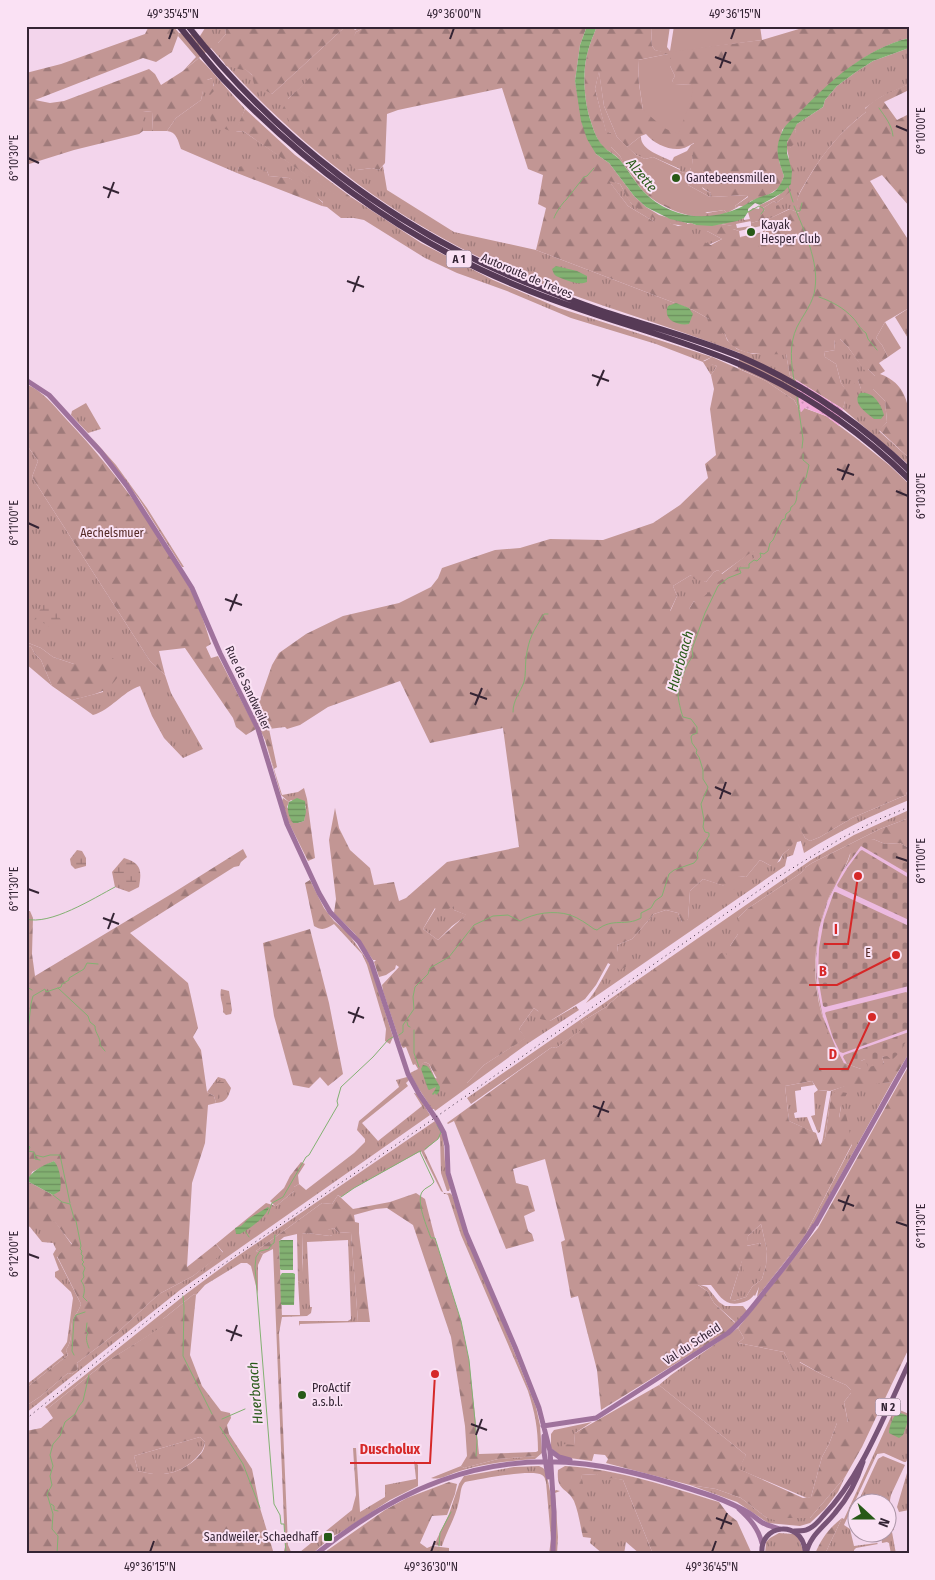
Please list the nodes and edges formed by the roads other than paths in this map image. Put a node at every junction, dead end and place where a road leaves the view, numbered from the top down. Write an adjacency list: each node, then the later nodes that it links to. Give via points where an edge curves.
1 (179, 26): 3 (highway, Autoroute de Trèves / A 1)
2 (188, 26): 3 (highway, Autoroute de Trèves / A 1)
3 (225, 76): 4 (highway, Autoroute de Trèves / A 1, via 337,175 427,234 524,282 676,334)
4 (739, 360): 6 (highway, Autoroute de Trèves / A 1, via 798,386 876,439); 7 (highway, Autoroute de Trèves / A 1, via 832,415)
5 (26, 380): 10 (main road, Rue de Sandweiler, via 49,395 101,452 144,510 187,580 258,729 287,824 319,893 330,912 366,952 412,1081 444,1133 448,1173 466,1233 515,1347)
6 (909, 470)
7 (909, 479)
8 (909, 1058): 10 (main road, Val du Scheid, via 804,1243 737,1326 596,1418)
9 (909, 1363): 11 (main road, N 2)
10 (543, 1426): 12 (main road, Rue de Sandweiler)
11 (868, 1450): 21 (main road, N 2, via 832,1507 813,1526); 27 (main road, N 2, via 845,1501 810,1540)
12 (547, 1451): 13 (main road); 14 (main road, Rue de Sandweiler); 16 (main road)
13 (538, 1462): 14 (main road); 23 (main road, via 480,1469 417,1489 366,1517)
14 (548, 1462): 15 (main road); 17 (main road); 19 (main road)
15 (560, 1462): 16 (main road); 17 (main road)
16 (585, 1464): 18 (main road, via 659,1480)
17 (551, 1474): 19 (main road)
18 (735, 1506): 20 (main road); 22 (main road, via 750,1519 760,1534)
19 (554, 1512): 24 (main road)
20 (780, 1529): 21 (main road); 22 (main road, via 768,1535)
21 (794, 1531): 27 (main road, via 800,1536)
22 (762, 1545): 25 (main road); 26 (main road)
23 (316, 1554)
24 (553, 1554)
25 (758, 1554)
26 (762, 1554)
27 (806, 1554)

